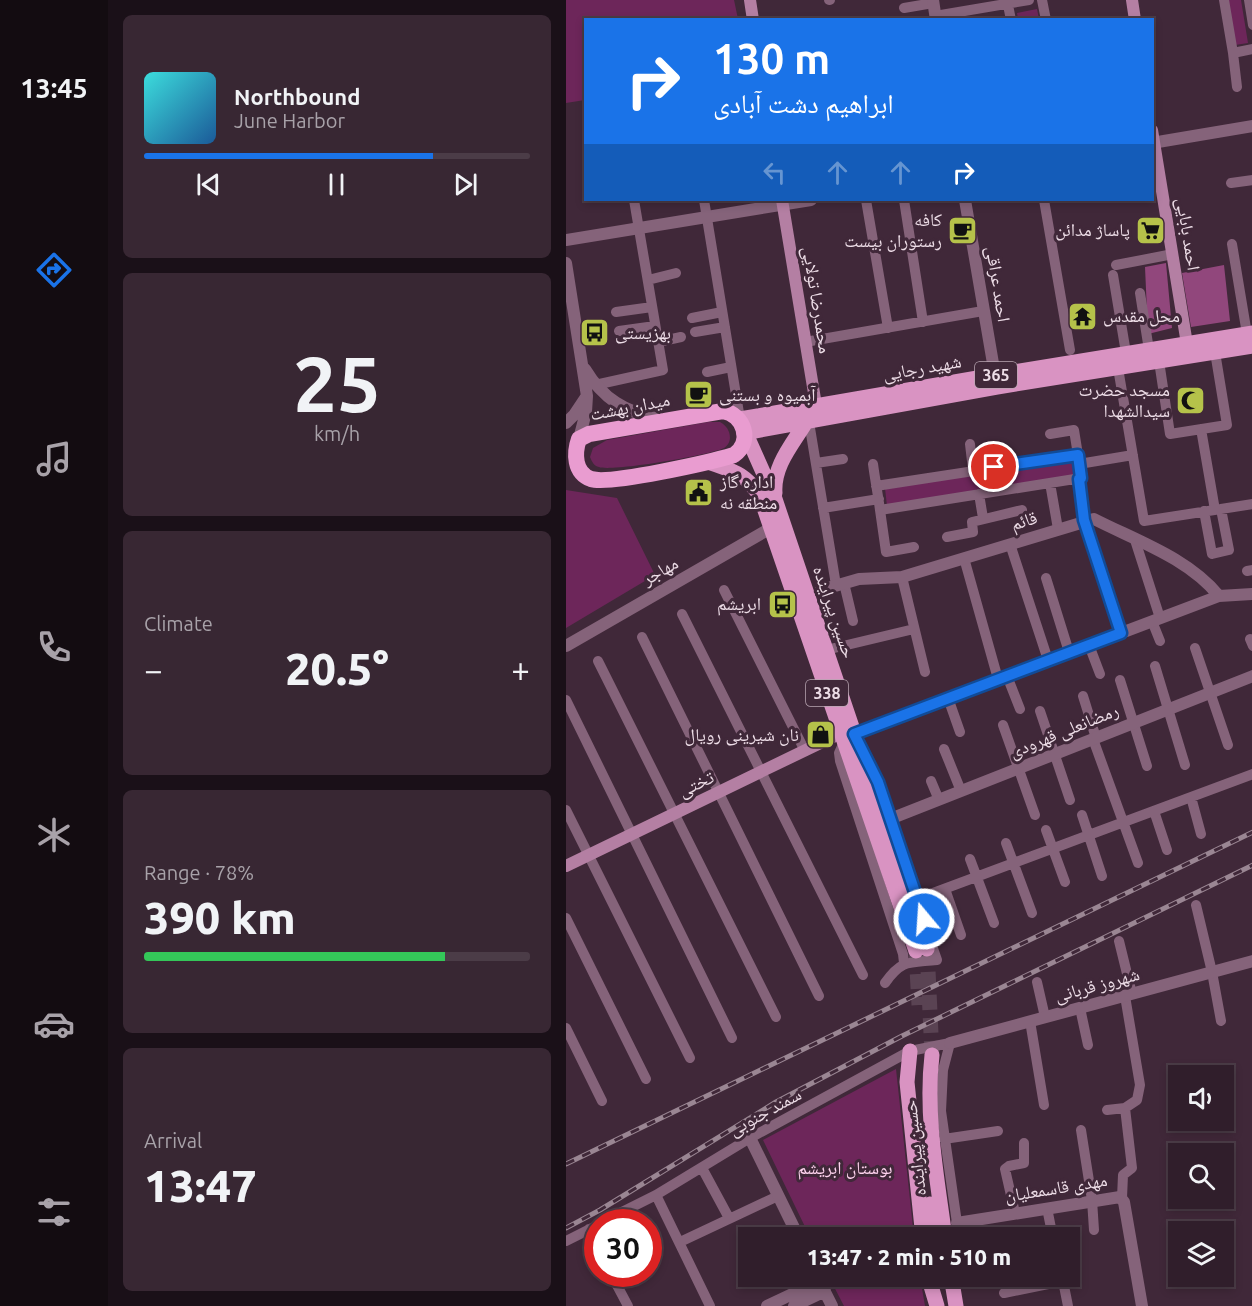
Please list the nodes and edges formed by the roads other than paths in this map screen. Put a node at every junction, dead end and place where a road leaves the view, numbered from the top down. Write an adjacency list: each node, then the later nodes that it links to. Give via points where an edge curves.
1 (750, 0): 10 (main road)
2 (1029, 0): 7 (street)
3 (1042, 0): 12 (street)
4 (1132, 0): 13 (main road)
5 (1224, 0): 16 (street)
6 (1248, 0): 14 (street)
7 (1008, 2): 9 (street); 11 (street)
8 (904, 8): 9 (street)
9 (934, 10)
10 (753, 18)
11 (1011, 18)
12 (1046, 18)
13 (1135, 18)
14 (1253, 25)
15 (1253, 50): 16 (street)
16 (1233, 52): 17 (street)
17 (1237, 87)
18 (1253, 126): 19 (street)
19 (1154, 138)
20 (1154, 144): 34 (main road, احمد بابایی)
21 (1253, 180): 22 (street)
22 (1231, 183)
23 (634, 201): 31 (street)
24 (704, 201): 30 (street)
25 (866, 201): 47 (street)
26 (904, 201): 44 (street)
27 (965, 201): 40 (street, احمد عراقی)
28 (1044, 201): 55 (street)
29 (783, 202): 30 (street); 54 (main road, محمدرضا تولایی)
30 (707, 217): 31 (street); 42 (street)
31 (639, 228): 32 (street); 37 (street)
32 (566, 240)
33 (1232, 244): 52 (street)
34 (1173, 254): 56 (main road, احمد بابایی); 58 (street, via 1114,270)
35 (566, 263): 48 (street)
36 (676, 273): 37 (street)
37 (648, 280): 39 (street)
38 (1140, 292): 59 (street)
39 (652, 306): 41 (street); 45 (street)
40 (983, 311): 44 (street); 64 (street, احمد عراقی)
41 (617, 312)
42 (722, 312): 43 (street); 46 (street)
43 (692, 318)
44 (923, 322): 47 (street)
45 (655, 326): 49 (street); 53 (street)
46 (725, 327): 50 (street); 61 (street)
47 (888, 327): 54 (street)
48 (571, 328): 60 (street)
49 (619, 331)
50 (695, 333)
51 (681, 338): 53 (street)
52 (1251, 338): 56 (main road, شهید رجایی / 365); 57 (main road, شهید رجایی / 365)
53 (658, 342): 65 (street, via 663,370)
54 (805, 342): 67 (main road, محمدرضا تولایی)
55 (1070, 350)
56 (1188, 350): 57 (main road, شهید رجایی / 365); 59 (main road, شهید رجایی / 365)
57 (1215, 352): 72 (street, via 1227,425)
58 (1126, 353): 59 (main road, شهید رجایی / 365); 64 (main road, شهید رجایی / 365)
59 (1154, 355): 62 (main road, شهید رجایی / 365); 72 (street, via 1170,434)
60 (582, 365): 65 (street); 66 (street)
61 (731, 367): 63 (street); 71 (street)
62 (1118, 368): 64 (main road, شهید رجایی / 365); 77 (street)
63 (707, 372)
64 (996, 381): 67 (main road, شهید رجایی / 365); 69 (main road, شهید رجایی / 365)
65 (595, 385): 68 (street, via 623,407)
66 (587, 396): 70 (street); 74 (street, via 586,412)
67 (816, 405): 71 (main road, شهید رجایی / 365)
68 (663, 420): 71 (highway, میدان بهشت / 365, via 723,411 733,413); 74 (highway, میدان بهشت / 365, via 596,432)
69 (808, 422): 71 (main road, شهید رجایی / 365); 81 (street); 92 (main road, via 776,471)
70 (566, 423)
71 (743, 428): 80 (highway, via 740,451); 83 (main road, حسین پیراینده / 338)
72 (1201, 429): 97 (street)
73 (1050, 434): 79 (street, via 1074,430)
74 (572, 441): 86 (highway, میدان بهشت, via 577,464)
75 (970, 444): 84 (street)
76 (566, 453): 85 (highway, via 571,468)
77 (1133, 455): 79 (street); 97 (street, via 1144,521)
78 (843, 459): 81 (street)
79 (1079, 460): 84 (street); 87 (street)
80 (708, 462): 86 (highway, via 616,479); 88 (main road, via 743,475)
81 (816, 463): 95 (street)
82 (873, 464): 90 (street)
83 (762, 467): 88 (main road, via 754,459 743,463 742,469); 92 (main road, حسین پیراینده / 338)
84 (973, 471): 90 (street)
85 (566, 476): 86 (highway)
86 (590, 478)
87 (1079, 479): 89 (street); 99 (street)
88 (750, 482): 100 (main road, حسین پیراینده / 338, via 760,496)
89 (1050, 483): 91 (street); 101 (street)
90 (876, 486): 94 (street)
91 (979, 494): 94 (street); 98 (street)
92 (775, 499): 124 (main road, حسین پیراینده / 338)
93 (1253, 504): 97 (street)
94 (880, 505): 95 (street); 105 (street, via 886,552)
95 (823, 507): 109 (street)
96 (1022, 510): 98 (street)
97 (1214, 510)
98 (983, 518): 102 (street, via 972,522 973,532)
99 (1084, 520): 101 (street, قائم); 103 (street, via 1094,519); 118 (street)
100 (771, 528): 122 (street, مهاجر); 144 (main road, حسین پیراینده / 338)
101 (1058, 529): 104 (street, قائم)
102 (947, 537)
103 (1135, 540): 113 (street, via 1199,574); 115 (street)
104 (1010, 544): 106 (street, قائم); 126 (street)
105 (914, 547)
106 (964, 558): 107 (street, قائم); 132 (street)
107 (902, 577): 109 (street, قائم); 117 (street)
108 (1046, 578): 125 (street)
109 (840, 584): 111 (street, قائم); 116 (street)
110 (724, 590): 148 (street)
111 (821, 590)
112 (1253, 594): 113 (street)
113 (1219, 596): 115 (street)
114 (682, 614): 153 (street)
115 (1156, 620): 118 (street); 120 (street)
116 (853, 621)
117 (914, 629): 124 (street); 129 (street)
118 (1121, 633): 121 (street)
119 (642, 638): 157 (street)
120 (1160, 641)
121 (1089, 645): 125 (street); 130 (street)
122 (566, 646)
123 (1195, 648): 134 (street)
124 (826, 650): 144 (main road, حسین پیراینده / 338)
125 (1069, 652): 126 (street)
126 (1048, 660): 132 (street)
127 (598, 662): 163 (street)
128 (1154, 666): 139 (street)
129 (925, 672)
130 (1100, 674)
131 (1253, 676): 134 (street, رمضانعلی قهرودی)
132 (1002, 677): 136 (street); 138 (street)
133 (1120, 680): 141 (street)
134 (1210, 693): 139 (street, رمضانعلی قهرودی); 146 (street)
135 (1083, 696): 145 (street)
136 (948, 698): 143 (street); 144 (street)
137 (566, 700): 169 (street)
138 (1020, 709)
139 (1168, 709): 141 (street, رمضانعلی قهرودی); 150 (street)
140 (1040, 711): 149 (street)
141 (1133, 723): 145 (street, رمضانعلی قهرودی); 151 (street)
142 (1003, 725): 152 (street)
143 (960, 732)
144 (846, 737): 148 (main road, تختی); 166 (street, via 878,782); 191 (main road, حسین پیراینده / 338); 193 (street, via 840,761)
145 (1094, 738): 149 (street, رمضانعلی قهرودی); 167 (street)
146 (1228, 745)
147 (944, 749): 156 (street)
148 (805, 751): 153 (main road, تختی)
149 (1054, 754): 152 (street, رمضانعلی قهرودی); 160 (street)
150 (1185, 765)
151 (1147, 766)
152 (1018, 769): 156 (street, رمضانعلی قهرودی); 164 (street)
153 (761, 772): 157 (main road, تختی); 195 (street)
154 (1253, 774): 158 (street)
155 (931, 781): 159 (street)
156 (961, 791): 159 (street, رمضانعلی قهرودی)
157 (718, 792): 163 (main road, تختی); 199 (street)
158 (1191, 797): 162 (street); 170 (street)
159 (939, 800): 166 (street, رمضانعلی قهرودی)
160 (1070, 800)
161 (566, 810): 175 (street)
162 (1154, 811): 167 (street); 174 (street)
163 (675, 814): 169 (main road, تختی); 201 (street)
164 (1035, 815)
165 (1082, 815): 171 (street)
166 (890, 819): 184 (street)
167 (1123, 822): 171 (street); 178 (street)
168 (1046, 830): 173 (street)
169 (632, 834): 175 (main road, تختی); 206 (street)
170 (1201, 834)
171 (1088, 835): 173 (street); 180 (street)
172 (1006, 843): 177 (street)
173 (1053, 848): 177 (street); 182 (street)
174 (1167, 850)
175 (588, 856): 179 (main road, تختی); 210 (street)
176 (970, 859): 181 (street)
177 (1014, 863): 181 (street); 186 (street)
178 (1138, 863)
179 (566, 866)
180 (1102, 876)
181 (976, 877): 183 (street); 188 (street)
182 (1065, 882)
183 (945, 889): 184 (street); 189 (street)
184 (917, 899): 191 (street)
185 (1196, 905): 194 (street)
186 (1032, 913)
187 (566, 918): 211 (street)
188 (994, 923)
189 (961, 935)
190 (1119, 941): 198 (street)
191 (926, 953): 193 (street)
192 (1253, 961): 194 (street, شهروز قربانی)
193 (904, 963): 197 (street)
194 (1212, 972): 198 (street, شهروز قربانی); 204 (street)
195 (863, 975)
196 (1037, 982): 202 (street)
197 (884, 983)
198 (1128, 995): 200 (street, شهروز قربانی); 214 (street, via 1140,1085 1137,1101)
199 (819, 996)
200 (1080, 1008): 202 (street, شهروز قربانی); 208 (street)
201 (776, 1017)
202 (1045, 1017): 203 (street, شهروز قربانی)
203 (1030, 1021): 207 (street, شهروز قربانی); 213 (street)
204 (1221, 1021)
205 (566, 1028): 212 (street)
206 (732, 1038)
207 (950, 1043): 209 (street, سمند جنوبی); 219 (street, via 943,1070)
208 (1088, 1045)
209 (921, 1053): 218 (street, سمند جنوبی); 232 (main road, via 907,1082); 233 (main road, حسین پیراینده, via 921,1116); 234 (main road, حسین پیراینده, via 929,1083)
210 (690, 1058)
211 (646, 1079)
212 (602, 1101)
213 (1044, 1105)
214 (1125, 1108): 215 (street); 224 (street, via 1132,1168 1123,1174)
215 (1107, 1110)
216 (1081, 1130): 225 (street)
217 (998, 1131): 219 (street)
218 (750, 1138): 221 (street, سمند جنوبی); 223 (street)
219 (944, 1139): 230 (street)
220 (1024, 1143): 228 (street, via 1024,1163 1005,1169)
221 (702, 1168): 222 (street, سمند جنوبی); 229 (street)
222 (656, 1195): 227 (street, سمند جنوبی); 239 (street)
223 (778, 1196): 229 (street); 231 (street)
224 (1122, 1198): 225 (street, مهدی قاسمعلیان); 259 (street, مهدی قاسمعلیان)
225 (1092, 1200): 226 (street, مهدی قاسمعلیان); 236 (street)
226 (1047, 1208): 228 (street, مهدی قاسمعلیان); 235 (street)
227 (628, 1209)
228 (1014, 1214): 230 (street, مهدی قاسمعلیان)
229 (730, 1218): 239 (street)
230 (957, 1223)
231 (794, 1227)
232 (922, 1227)
233 (933, 1227)
234 (944, 1227)
235 (1051, 1227)
236 (1094, 1230)
237 (584, 1231): 238 (street)
238 (566, 1240)
239 (680, 1242): 251 (street)
240 (618, 1287): 250 (street)
241 (812, 1287): 252 (street)
242 (816, 1287): 253 (street)
243 (823, 1287): 254 (street)
244 (931, 1287): 255 (main road)
245 (941, 1287): 256 (main road)
246 (953, 1287): 257 (main road)
247 (1029, 1287): 249 (street)
248 (1064, 1287): 258 (street)
249 (1004, 1293)
250 (628, 1306)
251 (710, 1306)
252 (767, 1306)
253 (794, 1306)
254 (832, 1306)
255 (937, 1306)
256 (944, 1306)
257 (956, 1306)
258 (1068, 1306)
259 (1142, 1306)

